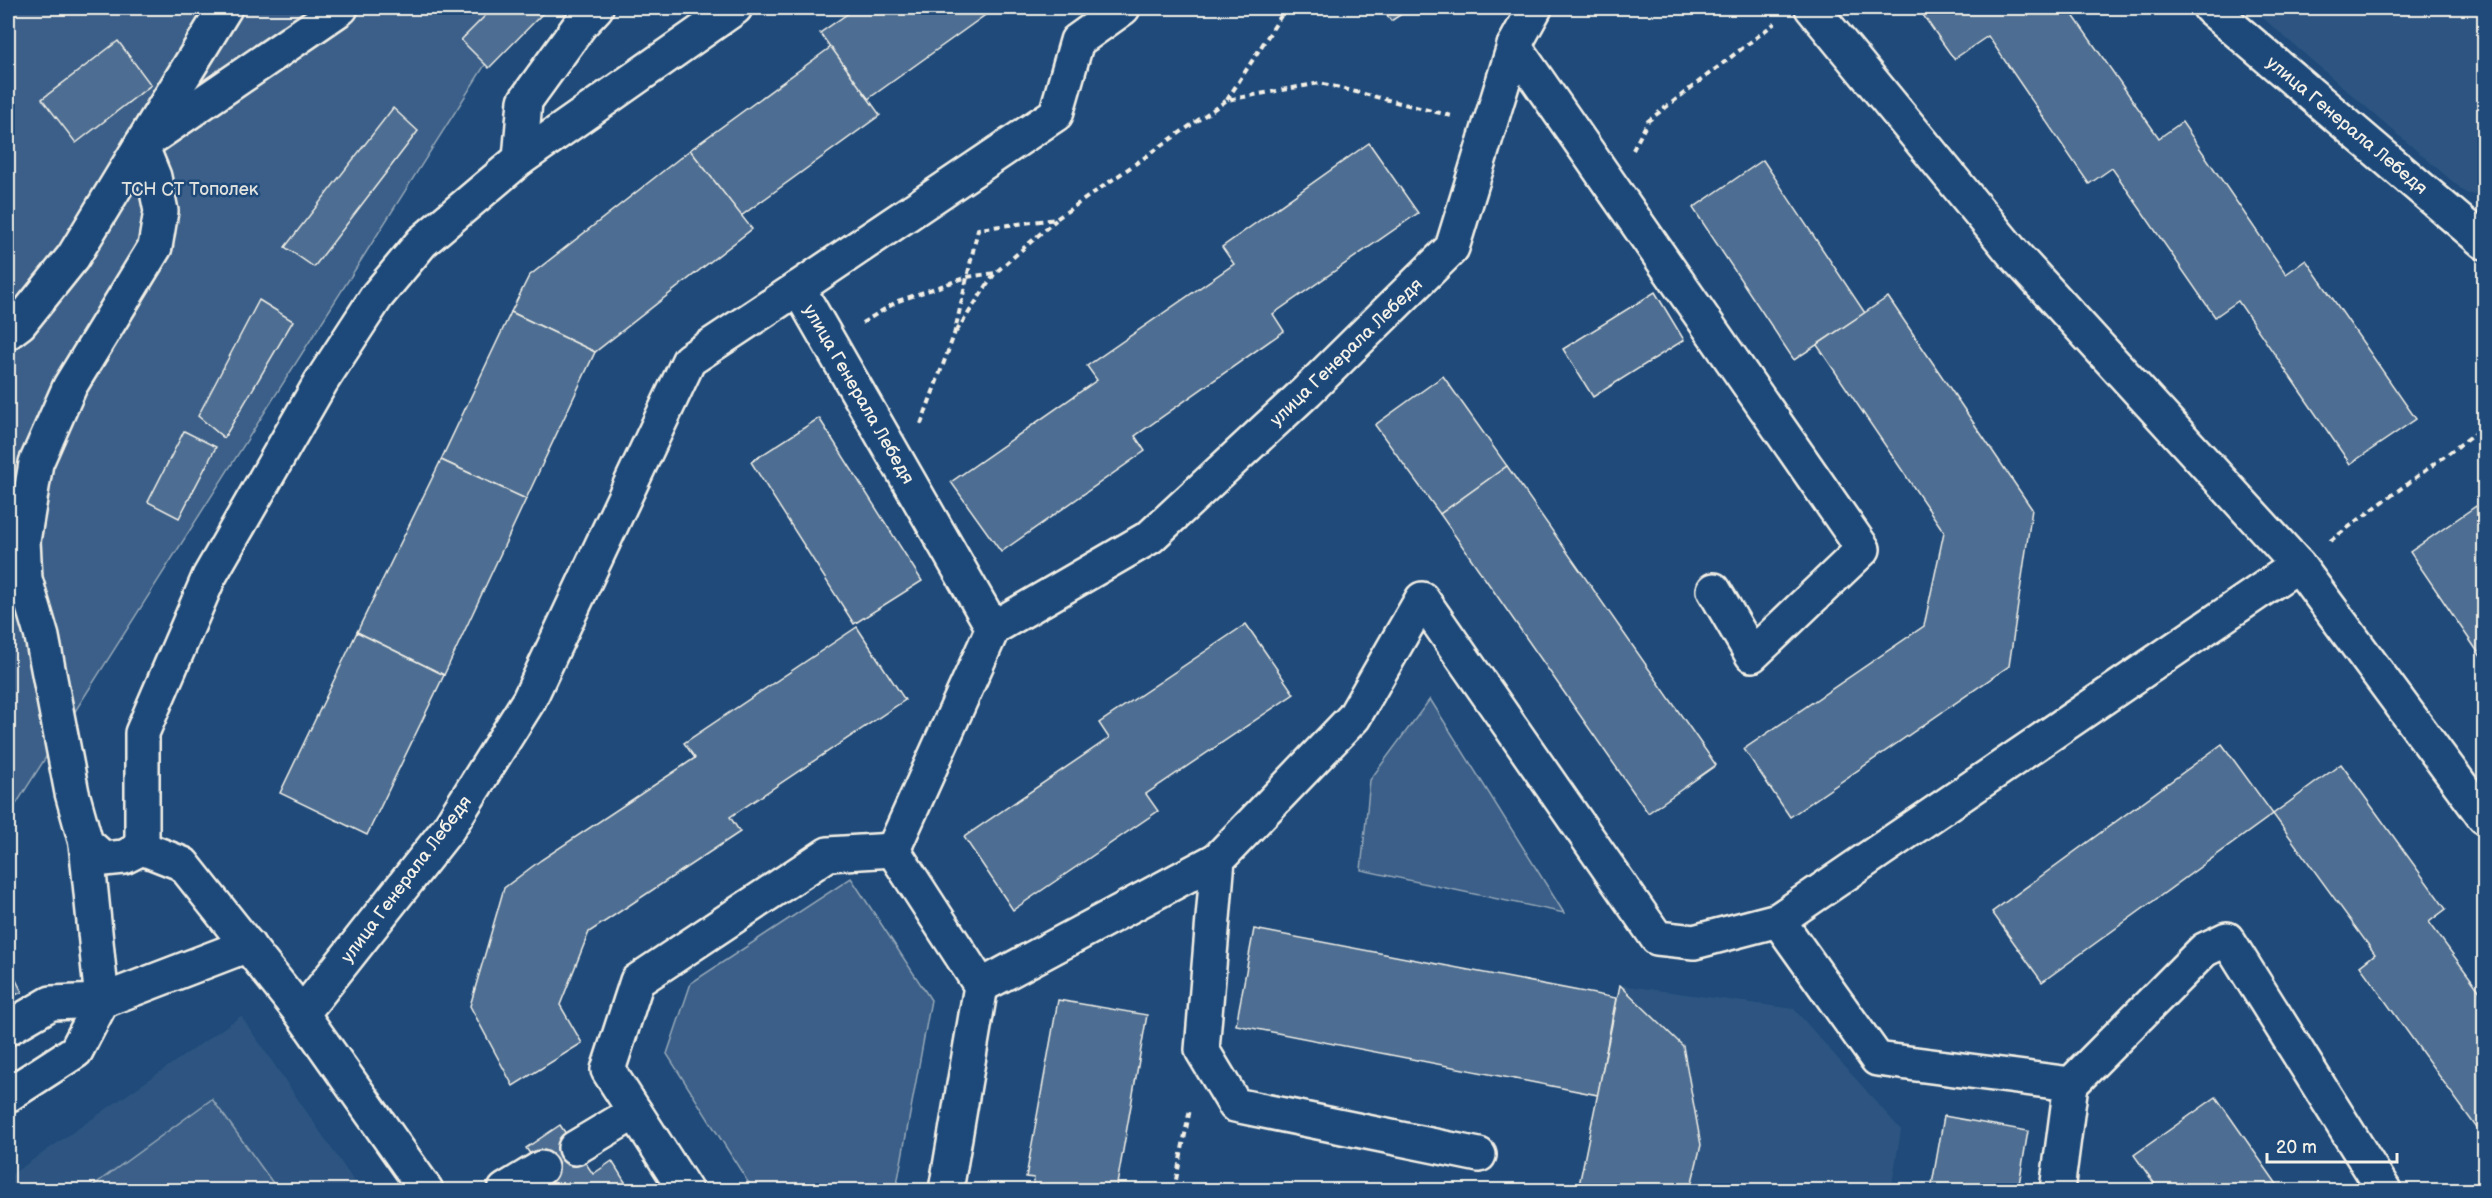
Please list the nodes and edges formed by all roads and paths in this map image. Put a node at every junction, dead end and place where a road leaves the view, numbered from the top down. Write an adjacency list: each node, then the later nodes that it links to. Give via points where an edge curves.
1 (225, 8): 14 (street)
2 (341, 8): 14 (street)
3 (596, 8): 15 (street, via 525,101)
4 (735, 8): 15 (street)
5 (1123, 8): 21 (street, via 1077,40 1056,114)
6 (1286, 8): 12 (path)
7 (1535, 8): 11 (street, улица Генерала Лебедя)
8 (1812, 8): 27 (street, via 2012,252)
9 (2210, 8): 18 (street, улица Генерала Лебедя)
10 (1778, 22): 16 (path, via 1648,121)
11 (1514, 46): 13 (street, улица Генерала Лебедя); 16 (street)
12 (1227, 100): 13 (path, via 1320,83); 17 (path)
13 (1489, 126): 30 (street, улица Генерала Лебедя, via 1452,249 1150,537)
14 (141, 146): 23 (street, via 73,257 20,323); 28 (street, via 154,177 161,211 155,247 70,386 36,463)
15 (520, 159): 33 (street, via 422,242 378,296 321,382 209,577 142,733)
16 (1615, 189): 29 (street, via 1863,549 1752,655)
17 (1056, 219): 19 (path); 20 (path, via 978,229)
18 (2484, 242)
19 (995, 273): 20 (path); 24 (path)
20 (967, 277): 22 (path, via 898,301 865,322); 24 (path)
21 (798, 288): 22 (street, улица Генерала Лебедя); 40 (street, улица Генерала Лебедя, via 689,360 529,700 448,829)
22 (822, 329): 26 (street, улица Генерала Лебедя)
23 (8, 332)
24 (954, 335): 26 (path)
25 (2484, 428): 27 (path)
26 (904, 473): 30 (street, улица Генерала Лебедя)
27 (2298, 565): 31 (street); 36 (street)
28 (16, 575): 32 (street, via 42,637 72,793)
29 (1714, 590)
30 (993, 628): 34 (street)
31 (2484, 817)
32 (86, 843): 33 (street, via 104,859 124,857); 39 (street)
33 (142, 848): 37 (street, via 183,864)
34 (893, 850): 38 (street); 45 (street, via 828,854 637,981 608,1070)
35 (1218, 860): 36 (street, via 1354,717 1422,599 1658,938 1695,942); 38 (street); 47 (street, via 1202,1050 1235,1105)
36 (1778, 920): 42 (street, via 1877,1059)
37 (248, 945): 39 (street); 40 (street)
38 (981, 986): 53 (street)
39 (102, 1001): 41 (street, via 51,1003); 43 (street, via 76,1051)
40 (302, 1014): 50 (street)
41 (8, 1028)
42 (2071, 1084): 49 (street); 55 (street, via 2204,950 2227,939)
43 (8, 1095)
44 (1190, 1108): 54 (path)
45 (635, 1112): 46 (street); 52 (street)
46 (575, 1148)
47 (1479, 1155)
48 (541, 1168): 51 (street)
49 (2058, 1190)
50 (426, 1191)
51 (505, 1191)
52 (685, 1191)
53 (946, 1191)
54 (1174, 1191)
55 (2384, 1191)

